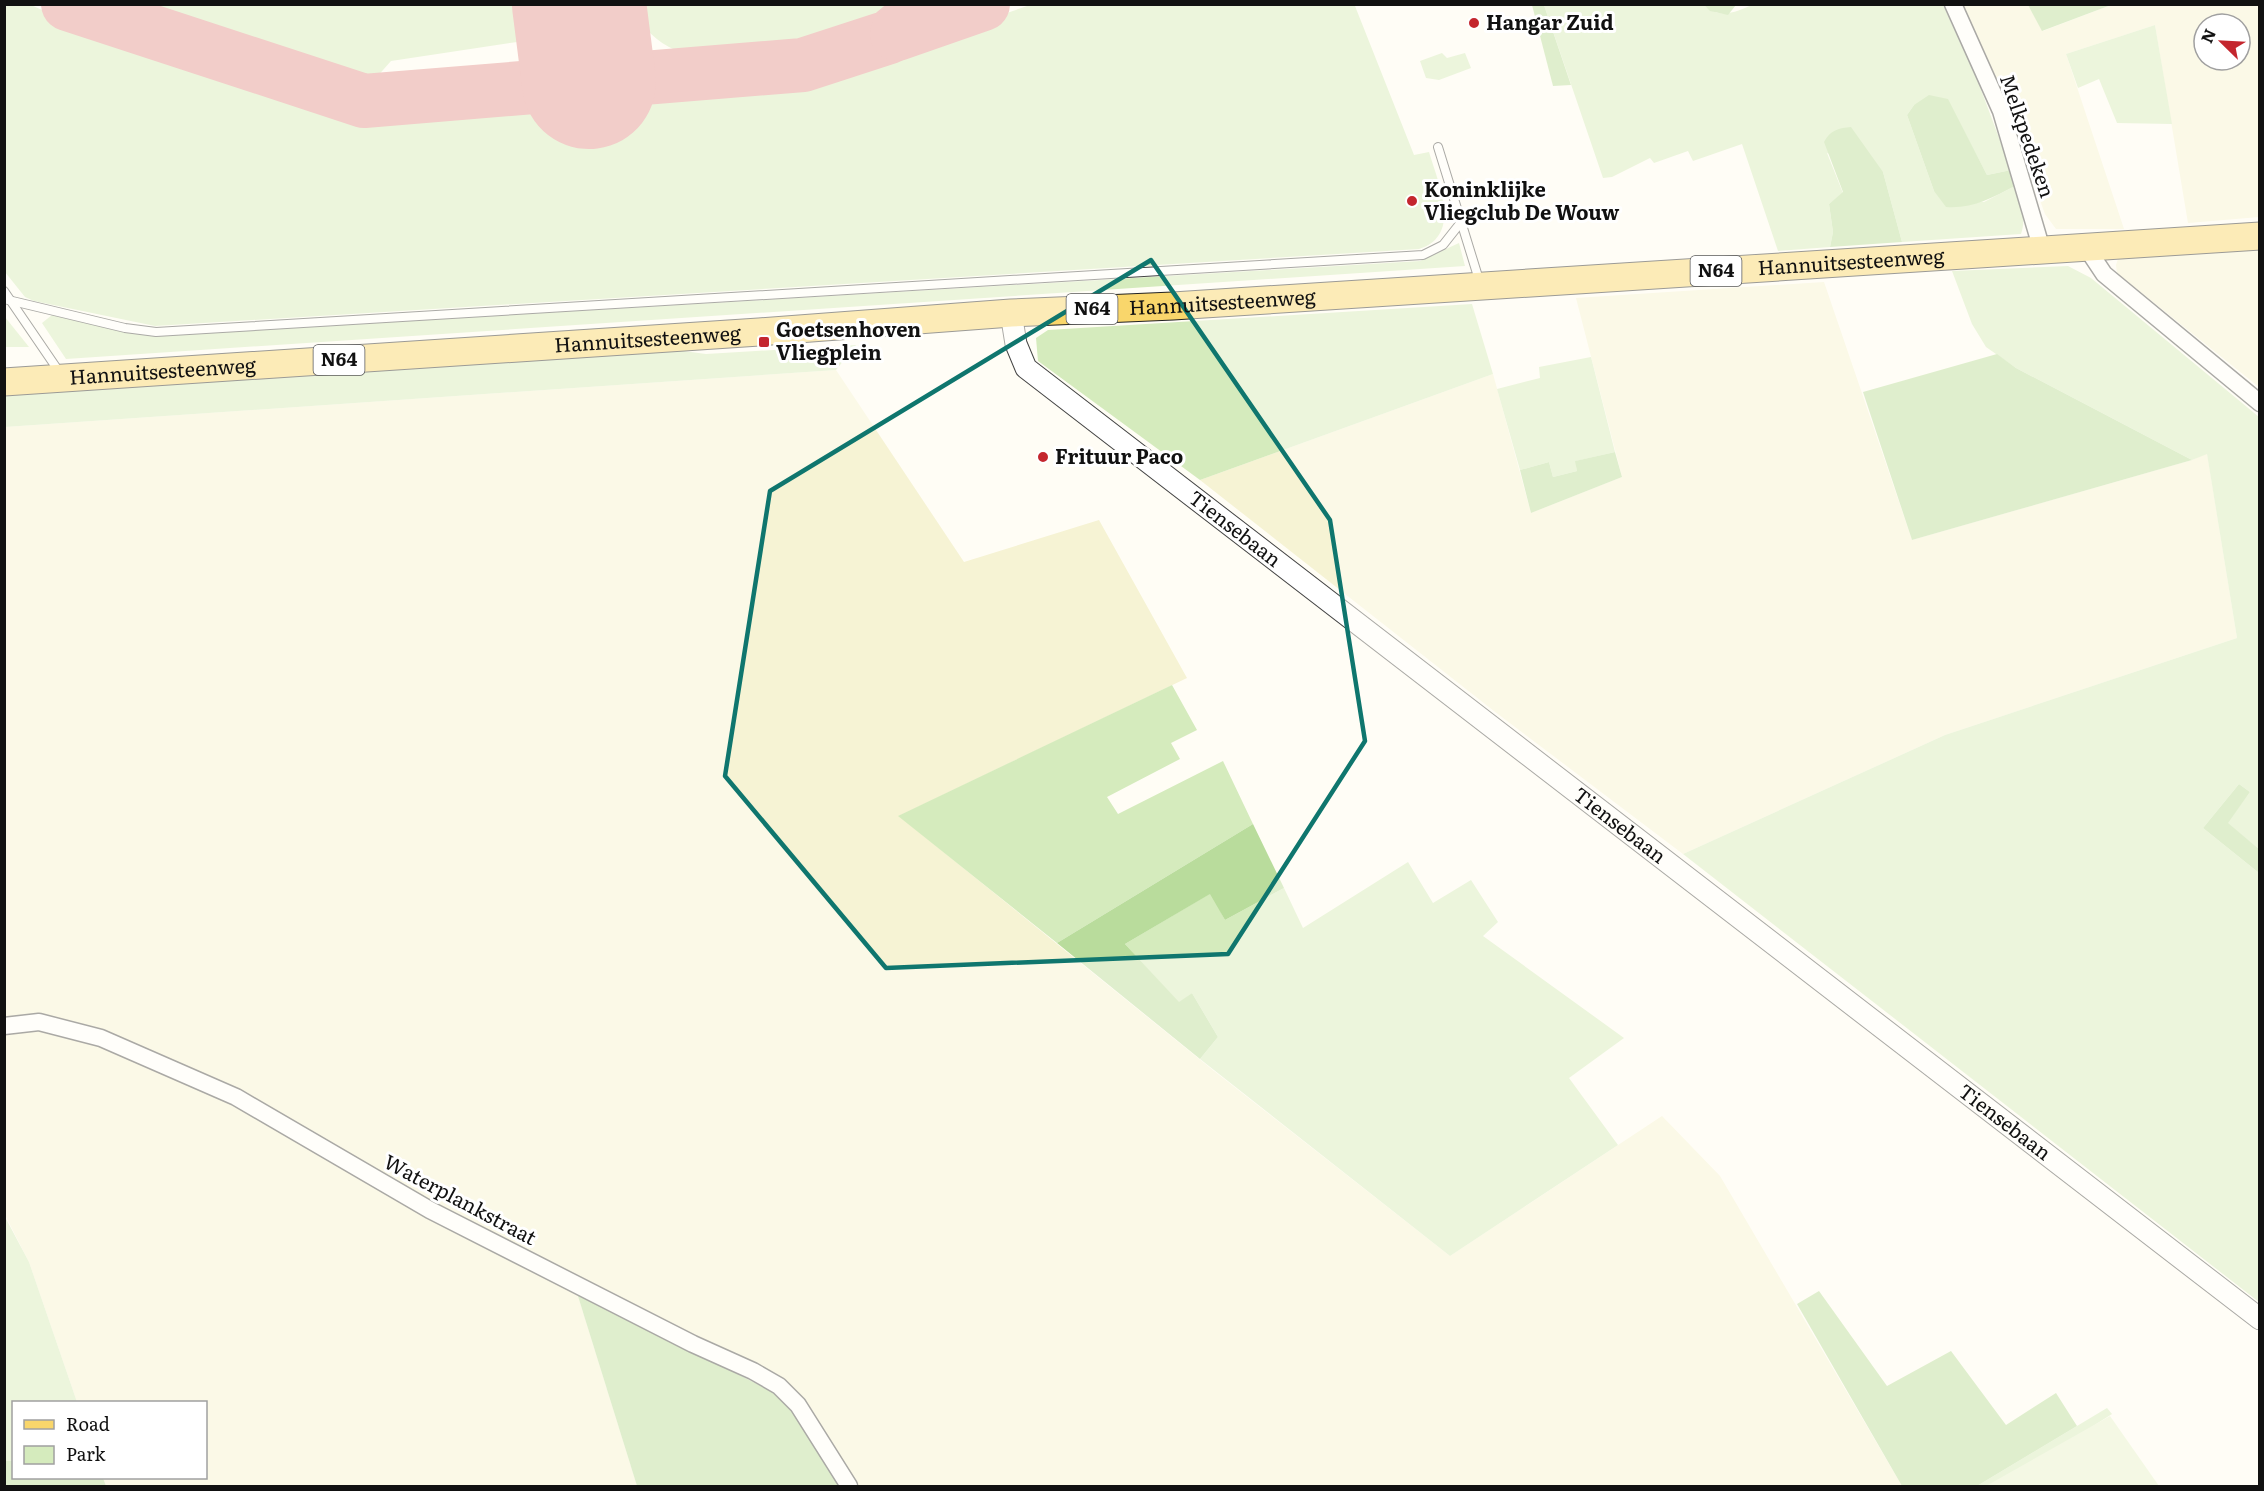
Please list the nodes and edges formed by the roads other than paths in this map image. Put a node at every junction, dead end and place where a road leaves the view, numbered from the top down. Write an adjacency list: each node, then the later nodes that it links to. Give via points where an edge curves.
1 (1953, 4): 6 (street, Melkpedeken, via 2001,111)
2 (1438, 147): 3 (lane)
3 (1462, 221): 7 (lane); 9 (lane, via 1443,245 1423,255 156,332)
4 (2259, 236): 5 (main road, Hannuitsesteenweg / N64)
5 (2086, 247): 6 (main road, Hannuitsesteenweg / N64); 13 (street, via 2104,274)
6 (2042, 250): 7 (main road, Hannuitsesteenweg / N64)
7 (1481, 286): 10 (main road, Hannuitsesteenweg / N64)
8 (4, 291): 9 (lane)
9 (8, 300): 11 (lane)
10 (1011, 313): 11 (main road, Hannuitsesteenweg / N64); 15 (street, Tiensebaan, via 1016,344 1026,368)
11 (64, 378): 12 (main road, Hannuitsesteenweg / N64)
12 (4, 382)
13 (2259, 403)
14 (4, 1026): 16 (street, Waterplankstraat, via 39,1022 101,1038 236,1097 430,1210 753,1371 779,1386 798,1405)
15 (2259, 1319)
16 (849, 1486)

